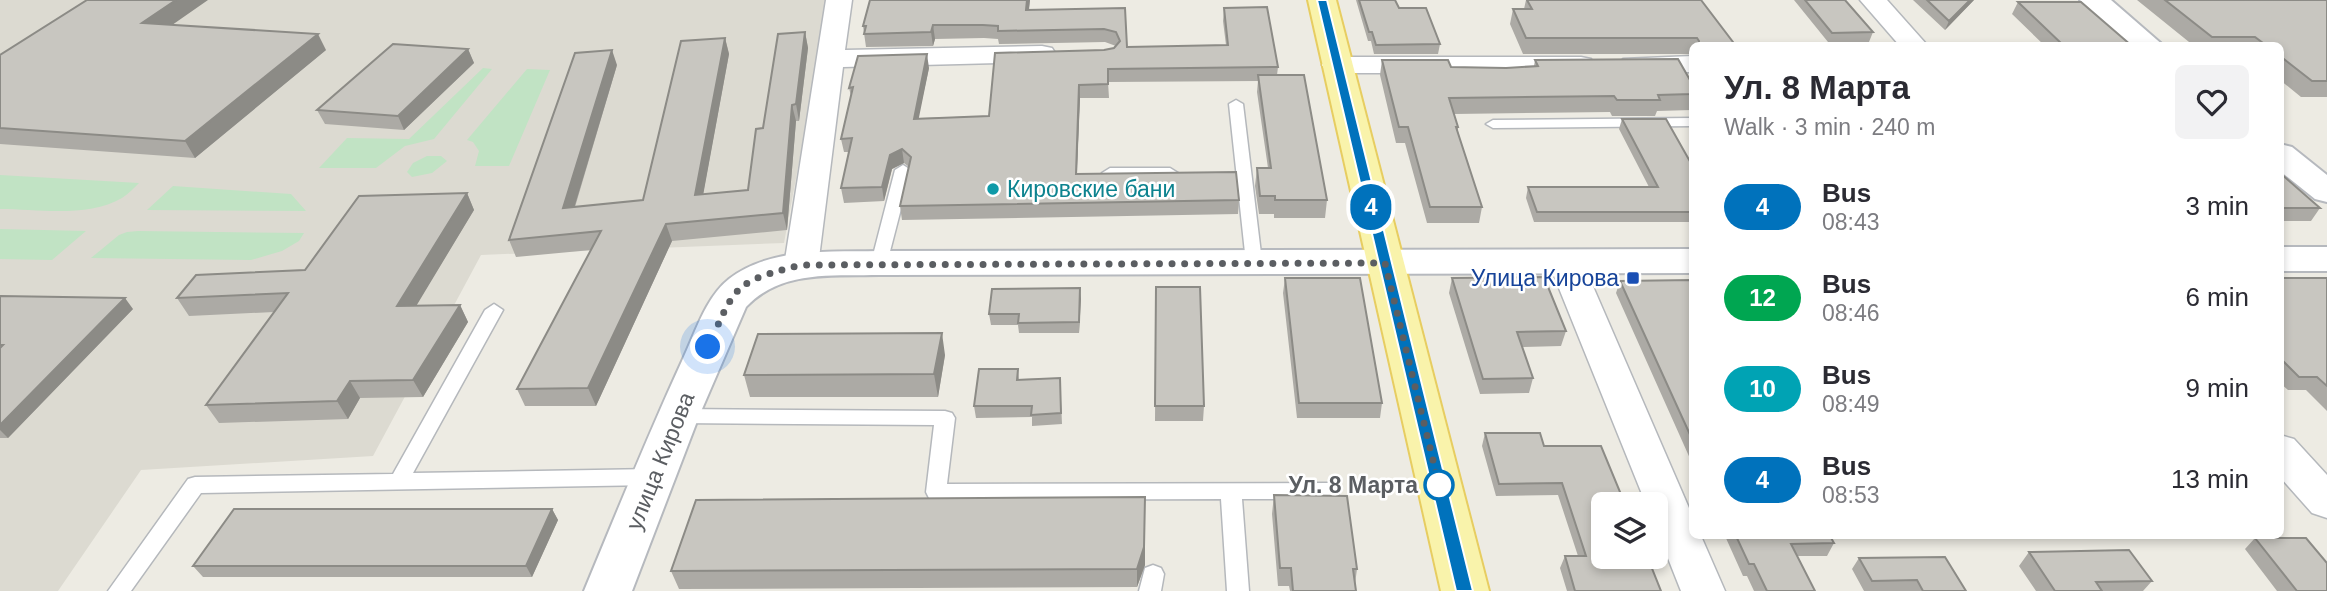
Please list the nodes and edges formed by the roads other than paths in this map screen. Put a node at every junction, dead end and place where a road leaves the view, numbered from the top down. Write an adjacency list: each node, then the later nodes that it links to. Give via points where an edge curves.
1 (839, 0): 8 (street)
2 (1322, 0): 9 (main road)
3 (1873, 0): 5 (street)
4 (2094, 0): 6 (main road)
5 (1911, 42)
6 (2144, 42)
7 (1063, 54): 8 (street)
8 (832, 59): 26 (street)
9 (1336, 65): 10 (street); 25 (main road)
10 (1685, 70)
11 (1236, 104): 23 (lane, via 1236,174)
12 (1689, 122): 13 (lane)
13 (1493, 124)
14 (2284, 157): 18 (main road)
15 (903, 170): 24 (lane)
16 (1110, 173): 17 (lane)
17 (1190, 173)
18 (2327, 192)
19 (2284, 259): 20 (main road)
20 (2327, 259)
21 (1565, 261): 22 (main road, улица Кирова); 25 (main road, улица Кирова); 39 (street)
22 (1689, 261)
23 (1254, 262): 24 (main road, улица Кирова); 25 (main road, улица Кирова)
24 (879, 263): 26 (main road, улица Кирова)
25 (1385, 263): 38 (main road)
26 (801, 265): 28 (main road, улица Кирова, via 757,276 740,287)
27 (494, 310): 31 (lane)
28 (678, 416): 30 (main road, улица Кирова); 33 (lane, via 945,418 936,492)
29 (2284, 454): 34 (street)
30 (653, 477): 31 (lane); 36 (main road, улица Кирова)
31 (399, 481): 35 (lane, via 195,485)
32 (1329, 491): 33 (lane)
33 (1231, 492): 37 (lane)
34 (2327, 502)
35 (119, 591)
36 (608, 591)
37 (1238, 591)
38 (1465, 591)
39 (1703, 591)

